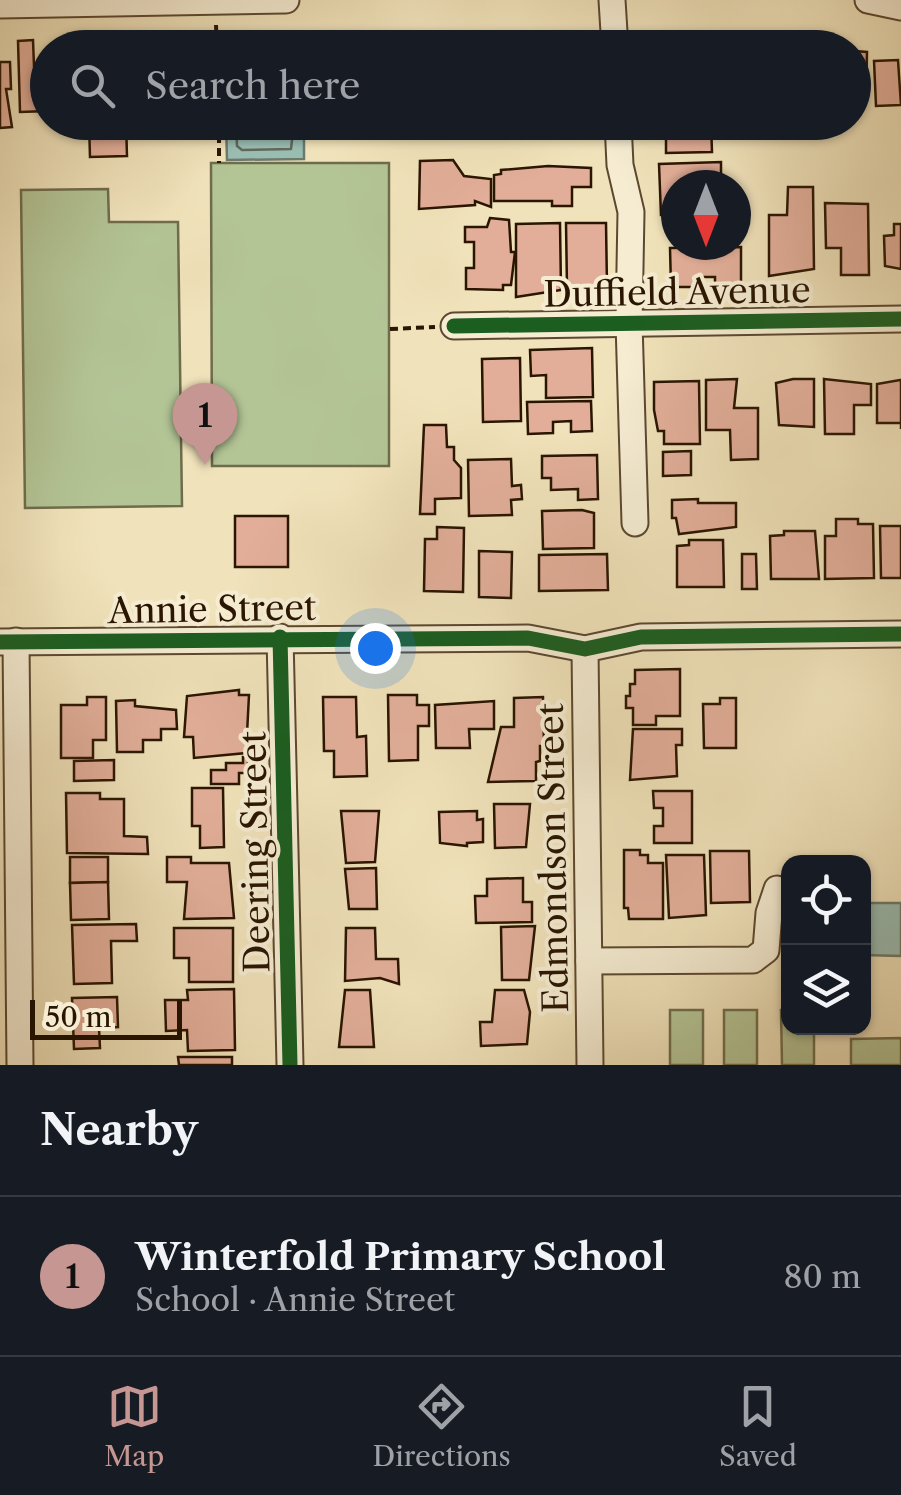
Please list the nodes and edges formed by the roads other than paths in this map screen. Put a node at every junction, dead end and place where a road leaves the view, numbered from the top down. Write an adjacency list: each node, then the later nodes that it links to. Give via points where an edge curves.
1 (286, 0): 4 (street)
2 (612, 0): 7 (street)
3 (868, 0): 6 (street)
4 (104, 1): 5 (street)
5 (0, 5)
6 (901, 7)
7 (613, 30)
8 (619, 140): 10 (street, via 631,212)
9 (901, 320): 10 (street, Duffield Avenue)
10 (629, 323): 11 (street, Duffield Avenue); 12 (street)
11 (454, 326)
12 (635, 524)
13 (901, 634): 16 (street, Annie Street, via 640,637)
14 (280, 638): 15 (street, Annie Street); 16 (street, Annie Street, via 528,638); 20 (street, Deering Street)
15 (8, 642): 19 (street)
16 (586, 649): 18 (street, Edmondson Street)
17 (777, 890): 18 (street, via 766,950 753,960)
18 (590, 961): 21 (street, Edmondson Street)
19 (20, 1065)
20 (290, 1065)
21 (590, 1065)

